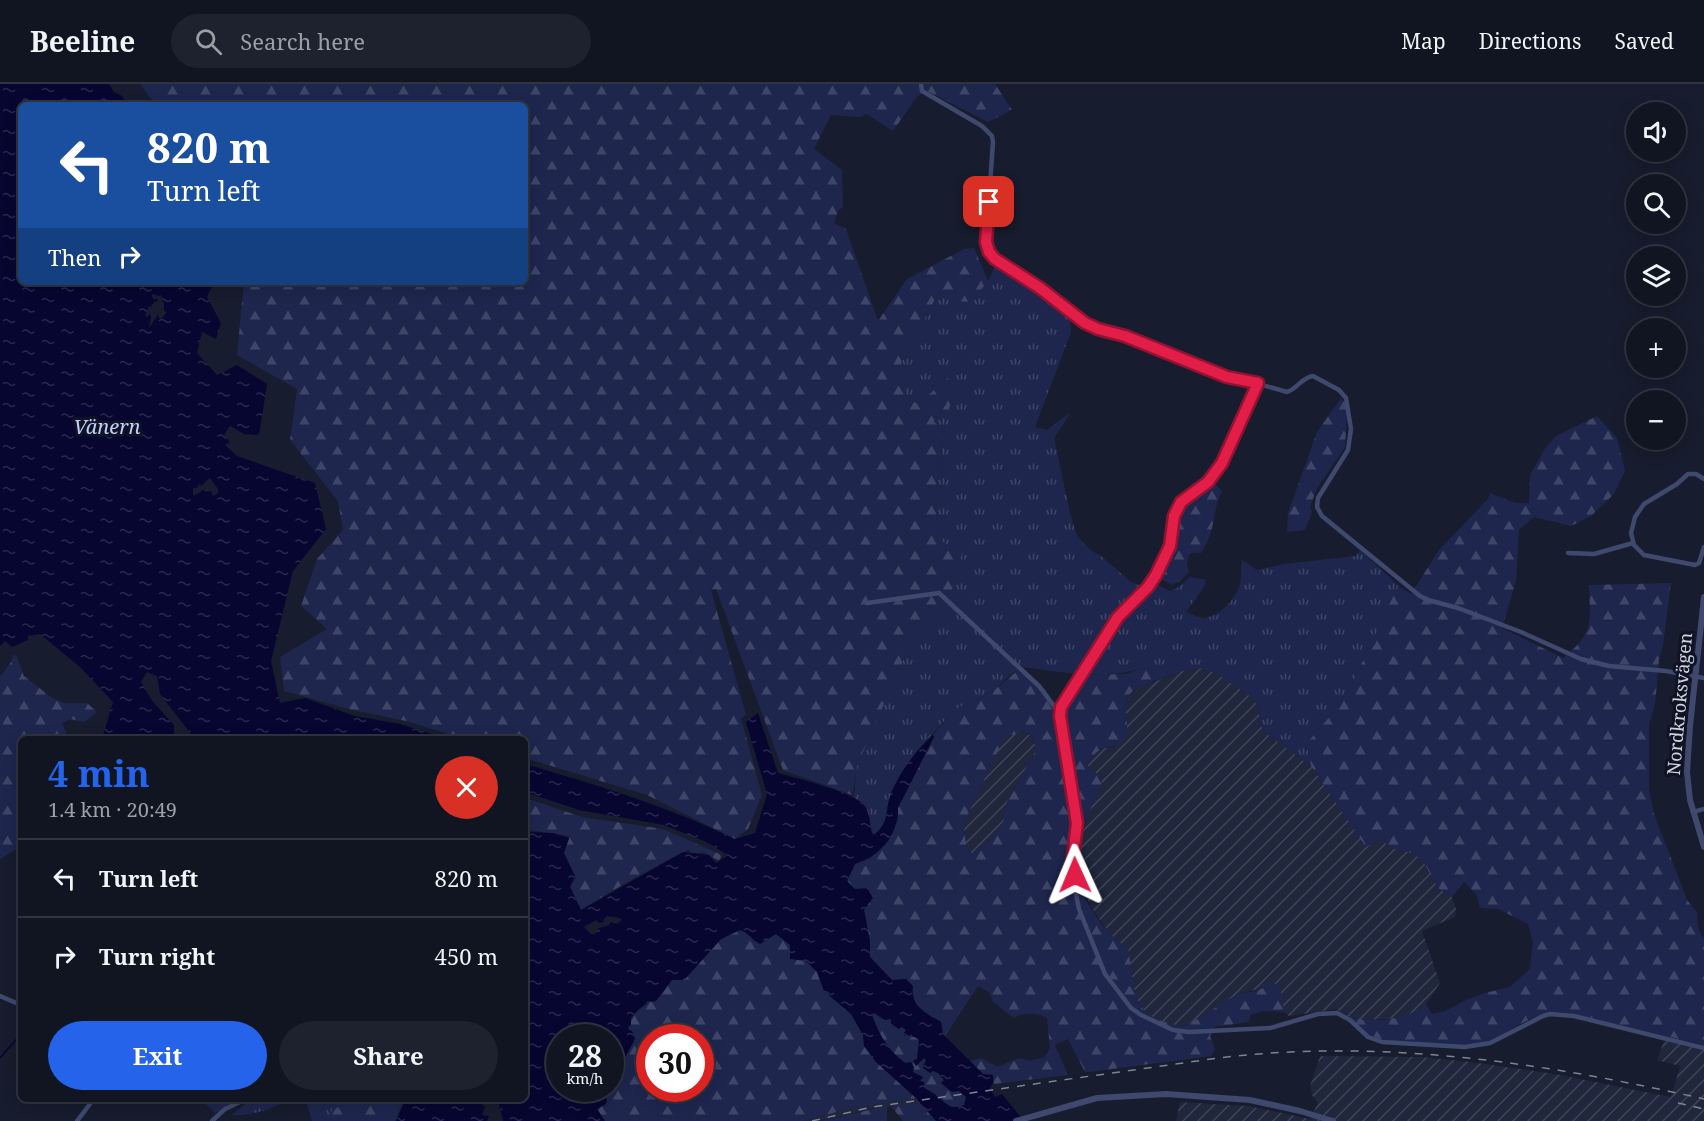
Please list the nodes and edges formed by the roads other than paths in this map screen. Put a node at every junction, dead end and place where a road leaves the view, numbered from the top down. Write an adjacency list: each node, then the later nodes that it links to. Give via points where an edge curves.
1 (921, 84): 2 (street, via 922,91 982,126 992,136 986,248 995,259 1091,327 1115,332 1227,377)
2 (1258, 383): 9 (street, via 1287,392 1313,376 1346,398 1351,429 1349,446 1320,493 1318,511 1420,596 1521,632 1581,659); 11 (street, via 1216,474 1176,509 1170,546 1156,575 1118,617 1066,696)
3 (1704, 479): 4 (street, via 1688,474 1644,504 1632,525)
4 (1633, 543): 5 (street, via 1651,558 1693,565 1699,562); 6 (street, via 1607,552)
5 (1704, 547)
6 (1568, 553)
7 (1704, 597): 9 (street, Nordkroksvägen)
8 (867, 603): 11 (street, via 939,593 1039,686)
9 (1695, 676): 10 (street); 13 (street, Nordkroksvägen, via 1688,764)
10 (1704, 678)
11 (1060, 714): 17 (street, via 1077,823 1073,856 1079,909 1105,974 1141,1015 1173,1030 1189,1032 1270,1028 1318,1014 1337,1013 1368,1037 1382,1042 1465,1047 1490,1043 1550,1014 1574,1016)
12 (1704, 809): 13 (street)
13 (1693, 812): 14 (street, Nordkroksvägen)
14 (1704, 847)
15 (0, 996): 16 (street)
16 (18, 1004)
17 (1704, 1048)
18 (91, 1102): 20 (street)
19 (240, 1102): 21 (street)
20 (77, 1121)
21 (212, 1121)
22 (1016, 1121): 23 (street, via 1097,1098 1167,1094 1250,1100)
23 (1333, 1121)

